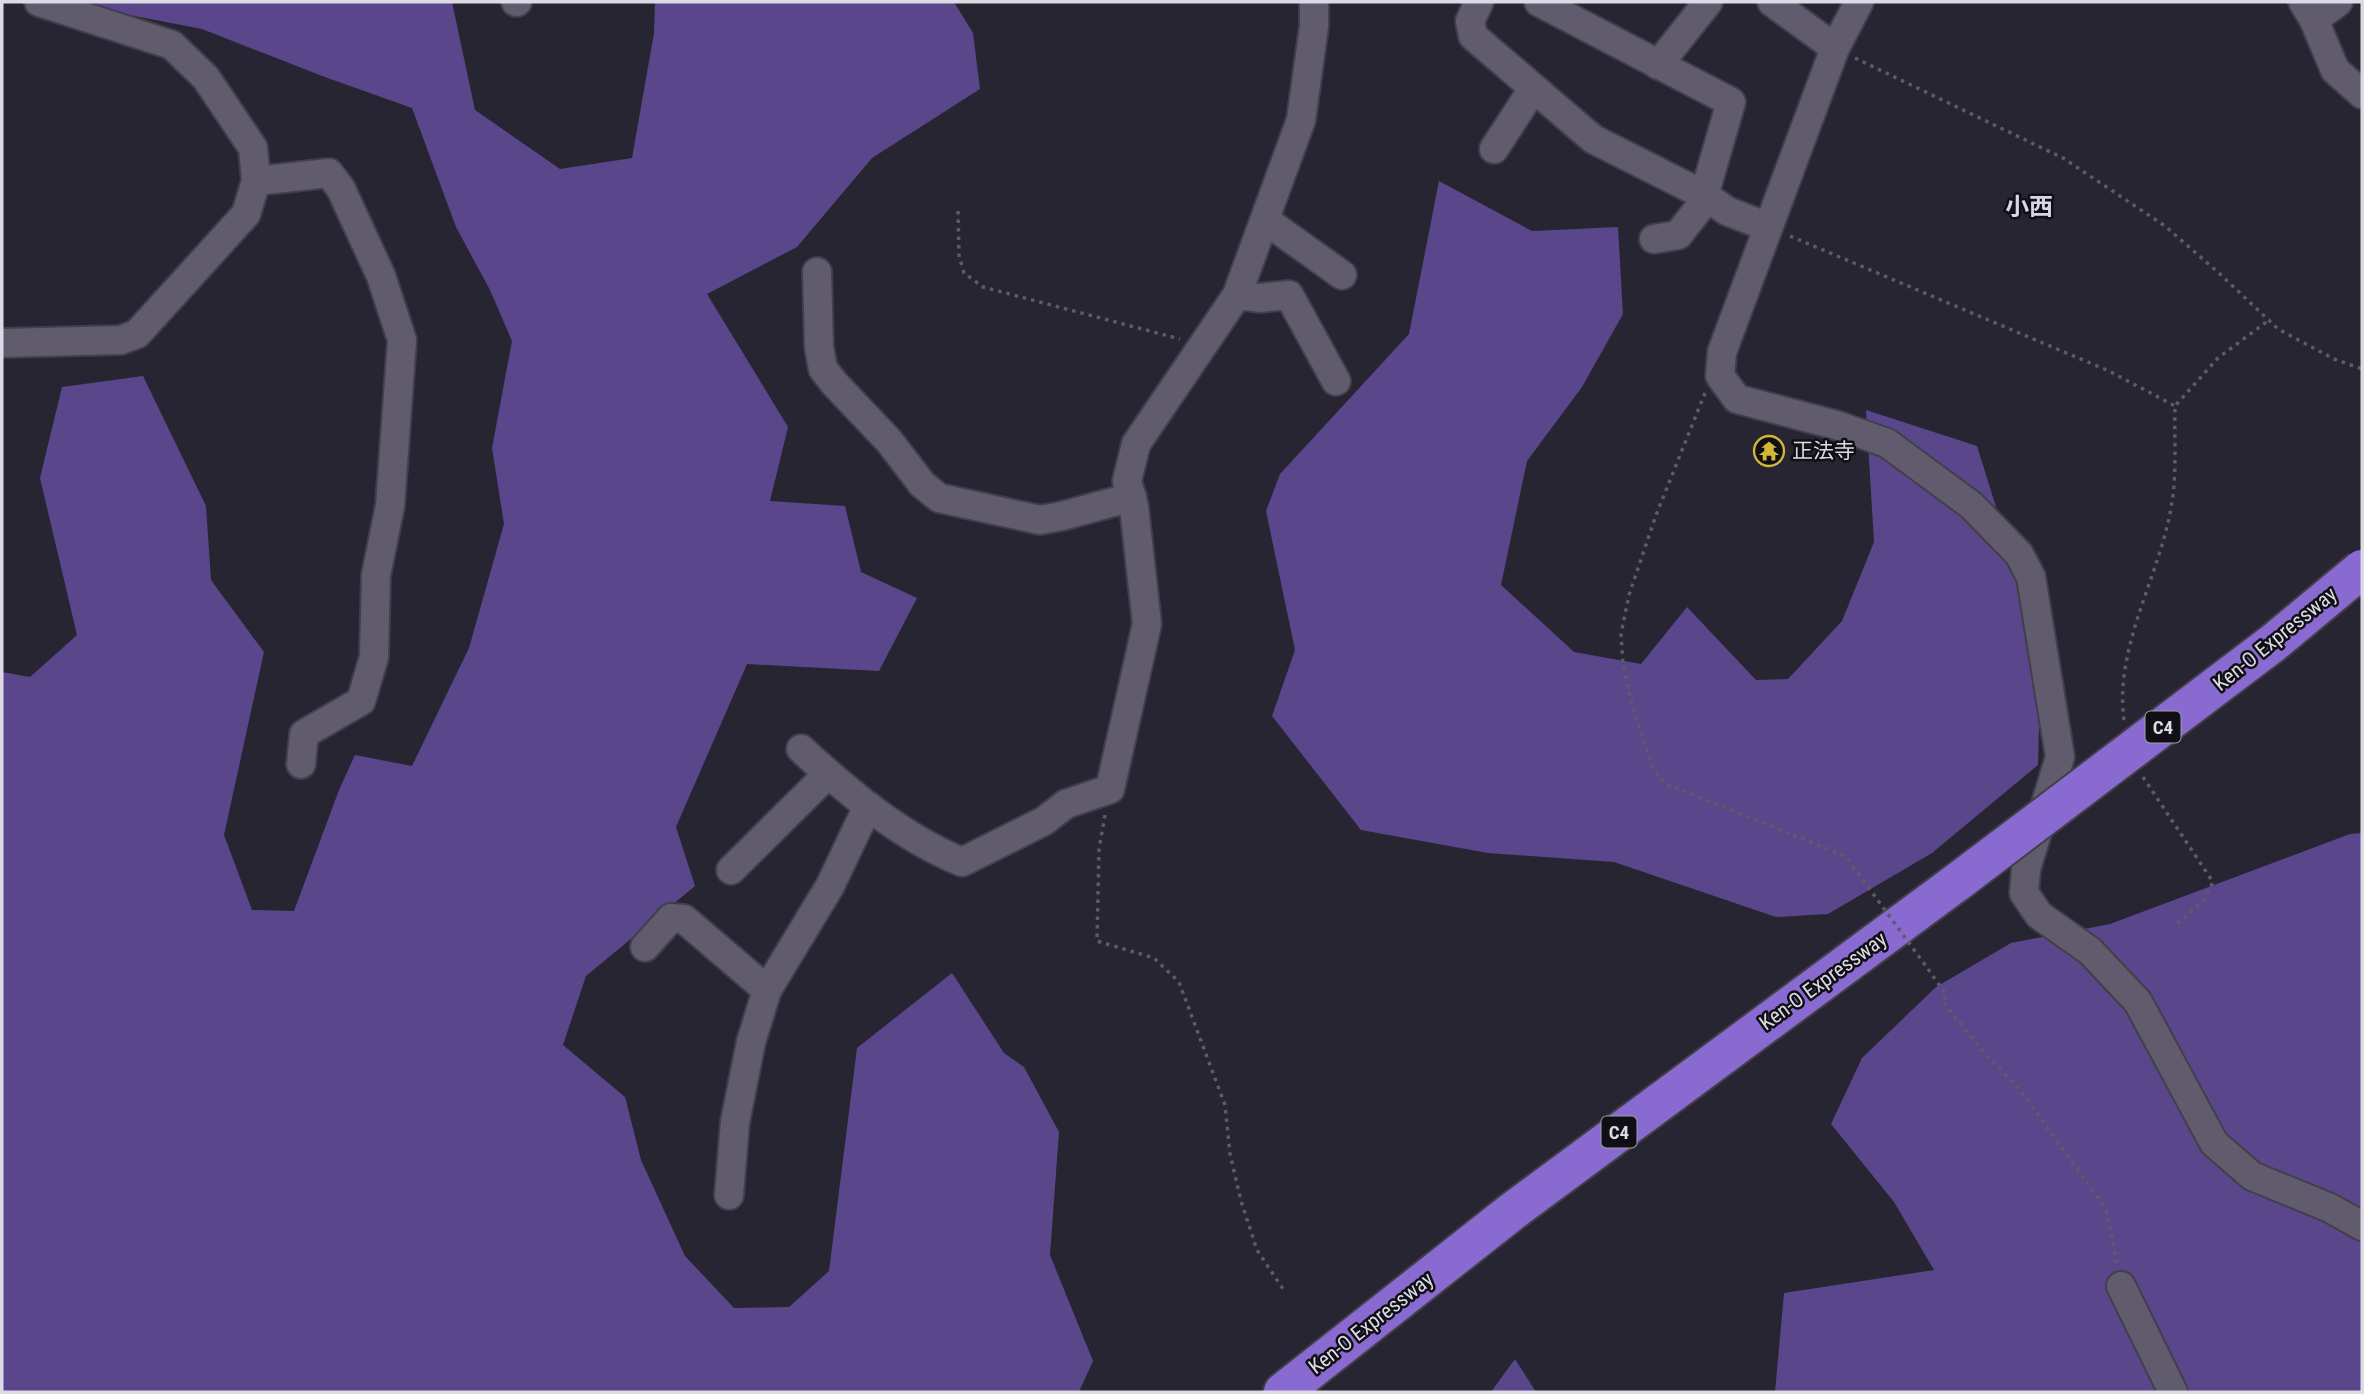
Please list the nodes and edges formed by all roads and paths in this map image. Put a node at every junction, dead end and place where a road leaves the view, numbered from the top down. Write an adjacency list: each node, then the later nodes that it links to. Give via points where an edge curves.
1 (39, 2): 15 (street, via 172,45 206,78 253,148)
2 (1314, 2): 18 (street, via 1301,120)
3 (1479, 2): 12 (street, via 1470,21 1473,36)
4 (1539, 2): 11 (street)
5 (1708, 2): 11 (street)
6 (1772, 2): 10 (street)
7 (1859, 2): 10 (street)
8 (2338, 2): 9 (street)
9 (2308, 11): 13 (street, via 2335,70)
10 (1835, 48): 19 (street); 24 (path, via 2063,158 2165,226)
11 (1658, 65): 16 (street, via 1731,102)
12 (1533, 89): 14 (street); 16 (street, via 1593,139)
13 (2362, 94)
14 (1494, 149)
15 (256, 181): 25 (street, via 246,214 137,334 121,340); 35 (street, via 329,173 341,189 381,276 402,340 390,506 376,575 374,657 361,701 304,734)
16 (1704, 195): 19 (street, via 1727,211); 20 (street, via 1678,235)
17 (958, 211): 26 (path, via 964,273 983,287)
18 (1265, 220): 22 (street); 23 (street)
19 (1768, 227): 27 (street); 30 (path, via 2109,371)
20 (1654, 239)
21 (817, 272): 31 (street, via 823,369 939,498 1040,520)
22 (1342, 275)
23 (1237, 295): 26 (street); 29 (street, via 1289,295)
24 (2269, 320): 28 (path, via 2334,359); 30 (path, via 2218,358)
25 (2, 343)
26 (1202, 345): 31 (street, via 1136,444 1127,481)
27 (1721, 352): 45 (street, via 1720,376 1737,399 1887,443 1971,505 2018,554 2031,578 2060,757 2026,869 2024,893 2039,915 2090,951 2138,1002 2214,1143 2252,1176); 46 (path, bridge, via 1656,515 1621,634 1632,705 1653,769 1664,783 1845,856 1947,996 1942,1001 2020,1090 2106,1209)
28 (2362, 369)
29 (1336, 381)
30 (2175, 406): 33 (path, via 2173,501 2131,642 2122,700)
31 (1132, 497): 38 (street, via 1147,624)
32 (2362, 569): 48 (highway, Ken-O Expressway / C4, bridge, via 2273,643 1514,1210)
33 (2124, 722)
34 (801, 749): 36 (street)
35 (301, 764)
36 (828, 774): 39 (street); 40 (street)
37 (2143, 776): 41 (path, via 2213,882 2204,900)
38 (1110, 789): 39 (street, via 1066,803 1044,821 962,863); 47 (path, via 1099,849 1097,941 1154,958 1179,982 1225,1105 1230,1154 1257,1250)
39 (868, 806): 43 (street, via 830,886)
40 (731, 870)
41 (2177, 924)
42 (645, 947): 43 (street, via 671,918 684,919)
43 (767, 990): 44 (street, via 735,1122)
44 (729, 1195)
45 (2362, 1226)
46 (2121, 1286): 49 (street)
47 (1283, 1289)
48 (1283, 1392)
49 (2173, 1392)

